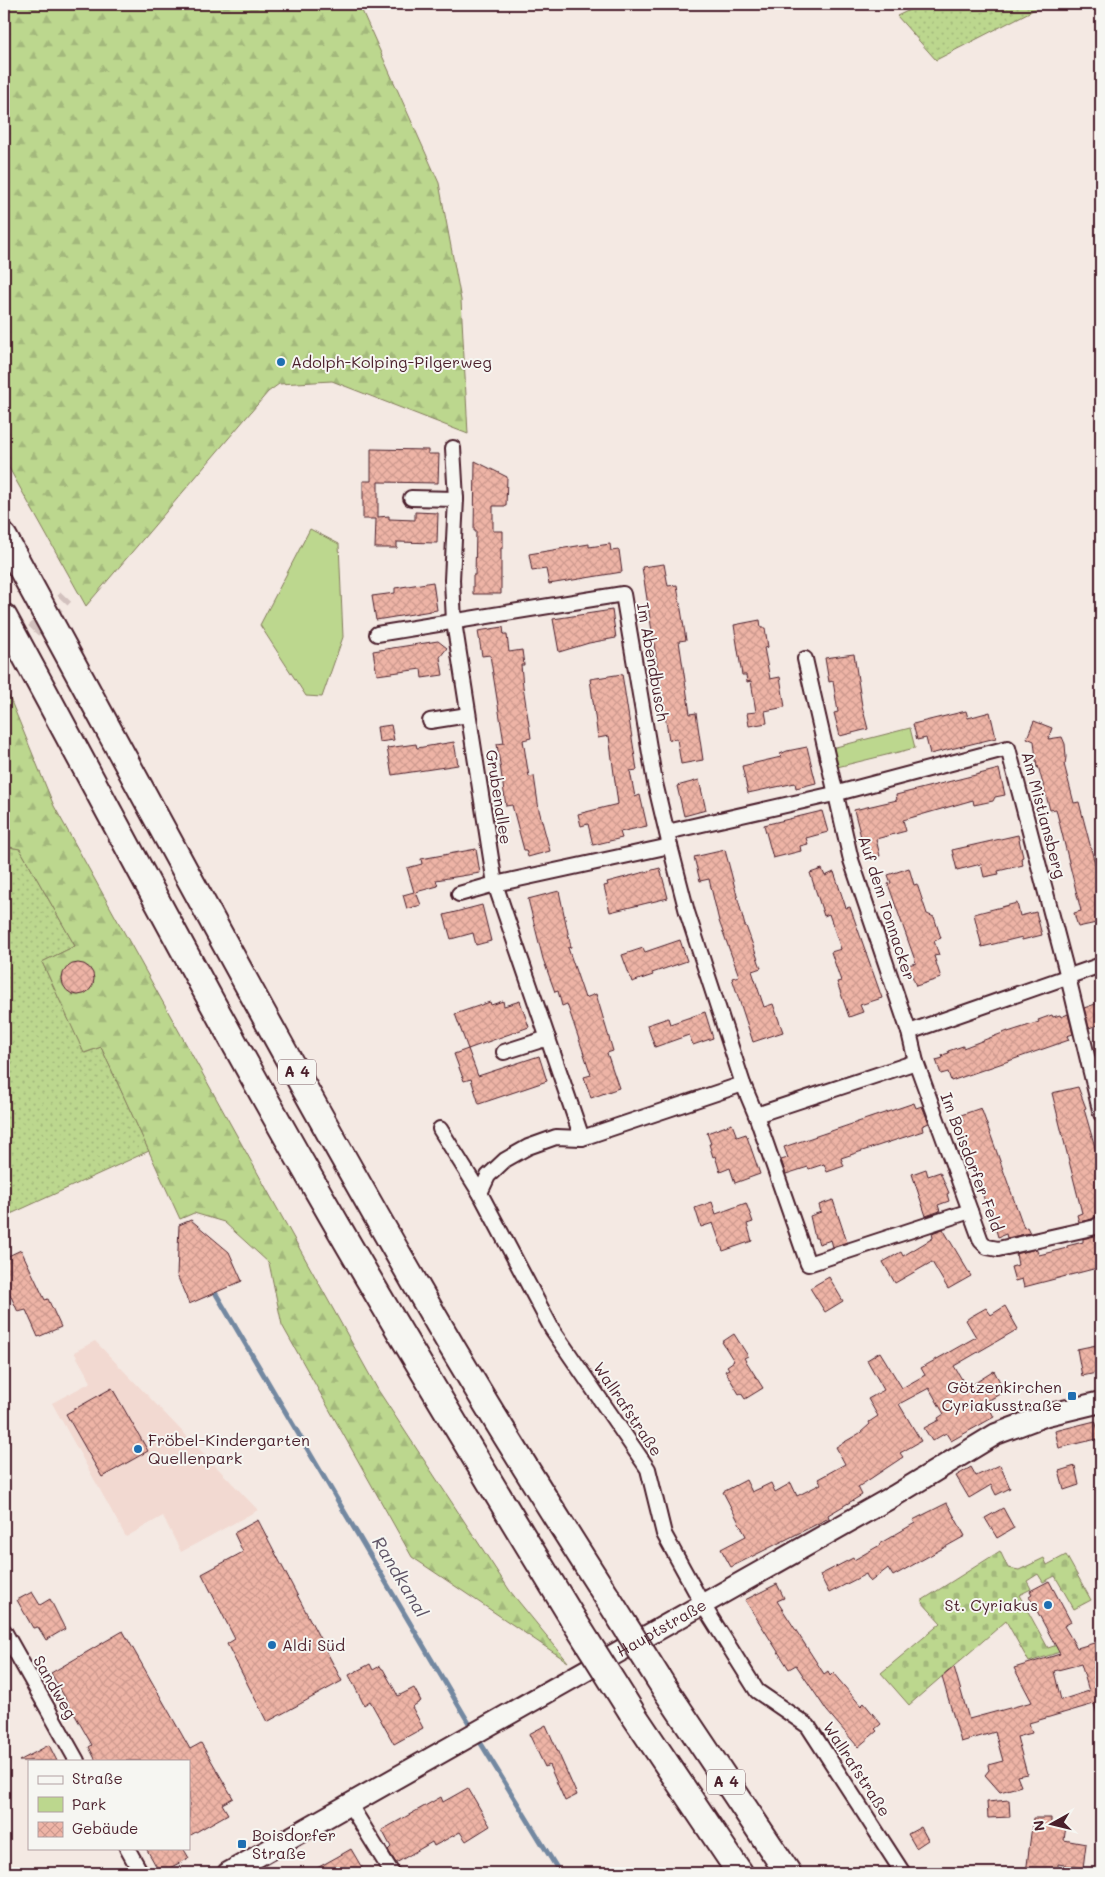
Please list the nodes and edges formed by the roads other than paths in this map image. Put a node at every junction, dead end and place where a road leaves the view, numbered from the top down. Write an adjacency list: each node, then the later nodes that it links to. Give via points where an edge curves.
1 (454, 448): 3 (street, Grubenallee)
2 (411, 498): 3 (street)
3 (456, 499): 6 (street, Grubenallee, via 452,580)
4 (4, 537): 40 (highway, A 4, bridge, via 364,1194 453,1348 665,1689)
5 (4, 617): 39 (highway, A 4, bridge, via 218,1013 423,1373 573,1620)
6 (454, 622): 7 (street); 9 (street, Grubenallee); 12 (street, Im Abendbusch, via 623,594)
7 (378, 634)
8 (805, 659): 11 (street, Auf dem Tonnacker)
9 (468, 715): 10 (street); 14 (street, Grubenallee)
10 (430, 721)
11 (834, 794): 12 (street); 17 (street, Am Mistiansberg, via 1008,748); 18 (street, Auf dem Tonnacker, via 850,860)
12 (667, 832): 13 (street, Im Abendbusch)
13 (670, 846): 14 (street); 22 (street, Im Abendbusch, via 687,912)
14 (495, 884): 15 (street); 19 (street, Grubenallee)
15 (459, 894)
16 (1101, 965): 17 (street)
17 (1068, 977): 18 (street); 23 (street)
18 (909, 1032): 21 (street, Im Boisdorfer Feld)
19 (548, 1038): 20 (street); 26 (street, Grubenallee)
20 (504, 1052)
21 (916, 1062): 24 (street); 28 (street, Im Boisdorfer Feld)
22 (743, 1084): 24 (street, Im Abendbusch); 26 (street)
23 (1101, 1114)
24 (756, 1115): 28 (street, Im Abendbusch, via 808,1264)
25 (440, 1129): 27 (street, Wallrafstraße)
26 (582, 1138): 27 (street, via 556,1137 528,1147 505,1160 488,1176)
27 (480, 1193): 31 (street, Wallrafstraße, via 552,1329 648,1469 664,1534)
28 (970, 1211): 29 (street, Im Boisdorfer Feld, via 981,1241 987,1247 998,1249 1096,1227)
29 (1101, 1223)
30 (1101, 1402): 31 (main road, Hauptstraße, via 1047,1415 996,1434)
31 (703, 1605): 34 (main road, Hauptstraße); 41 (street, Wallrafstraße, via 757,1691 808,1726)
32 (6, 1640): 33 (street, Sandweg)
33 (76, 1760)
34 (350, 1805): 37 (main road, Hauptstraße); 38 (street)
35 (128, 1850): 36 (street)
36 (141, 1873)
37 (228, 1873)
38 (392, 1873)
39 (740, 1873)
40 (788, 1873)
41 (903, 1873)

